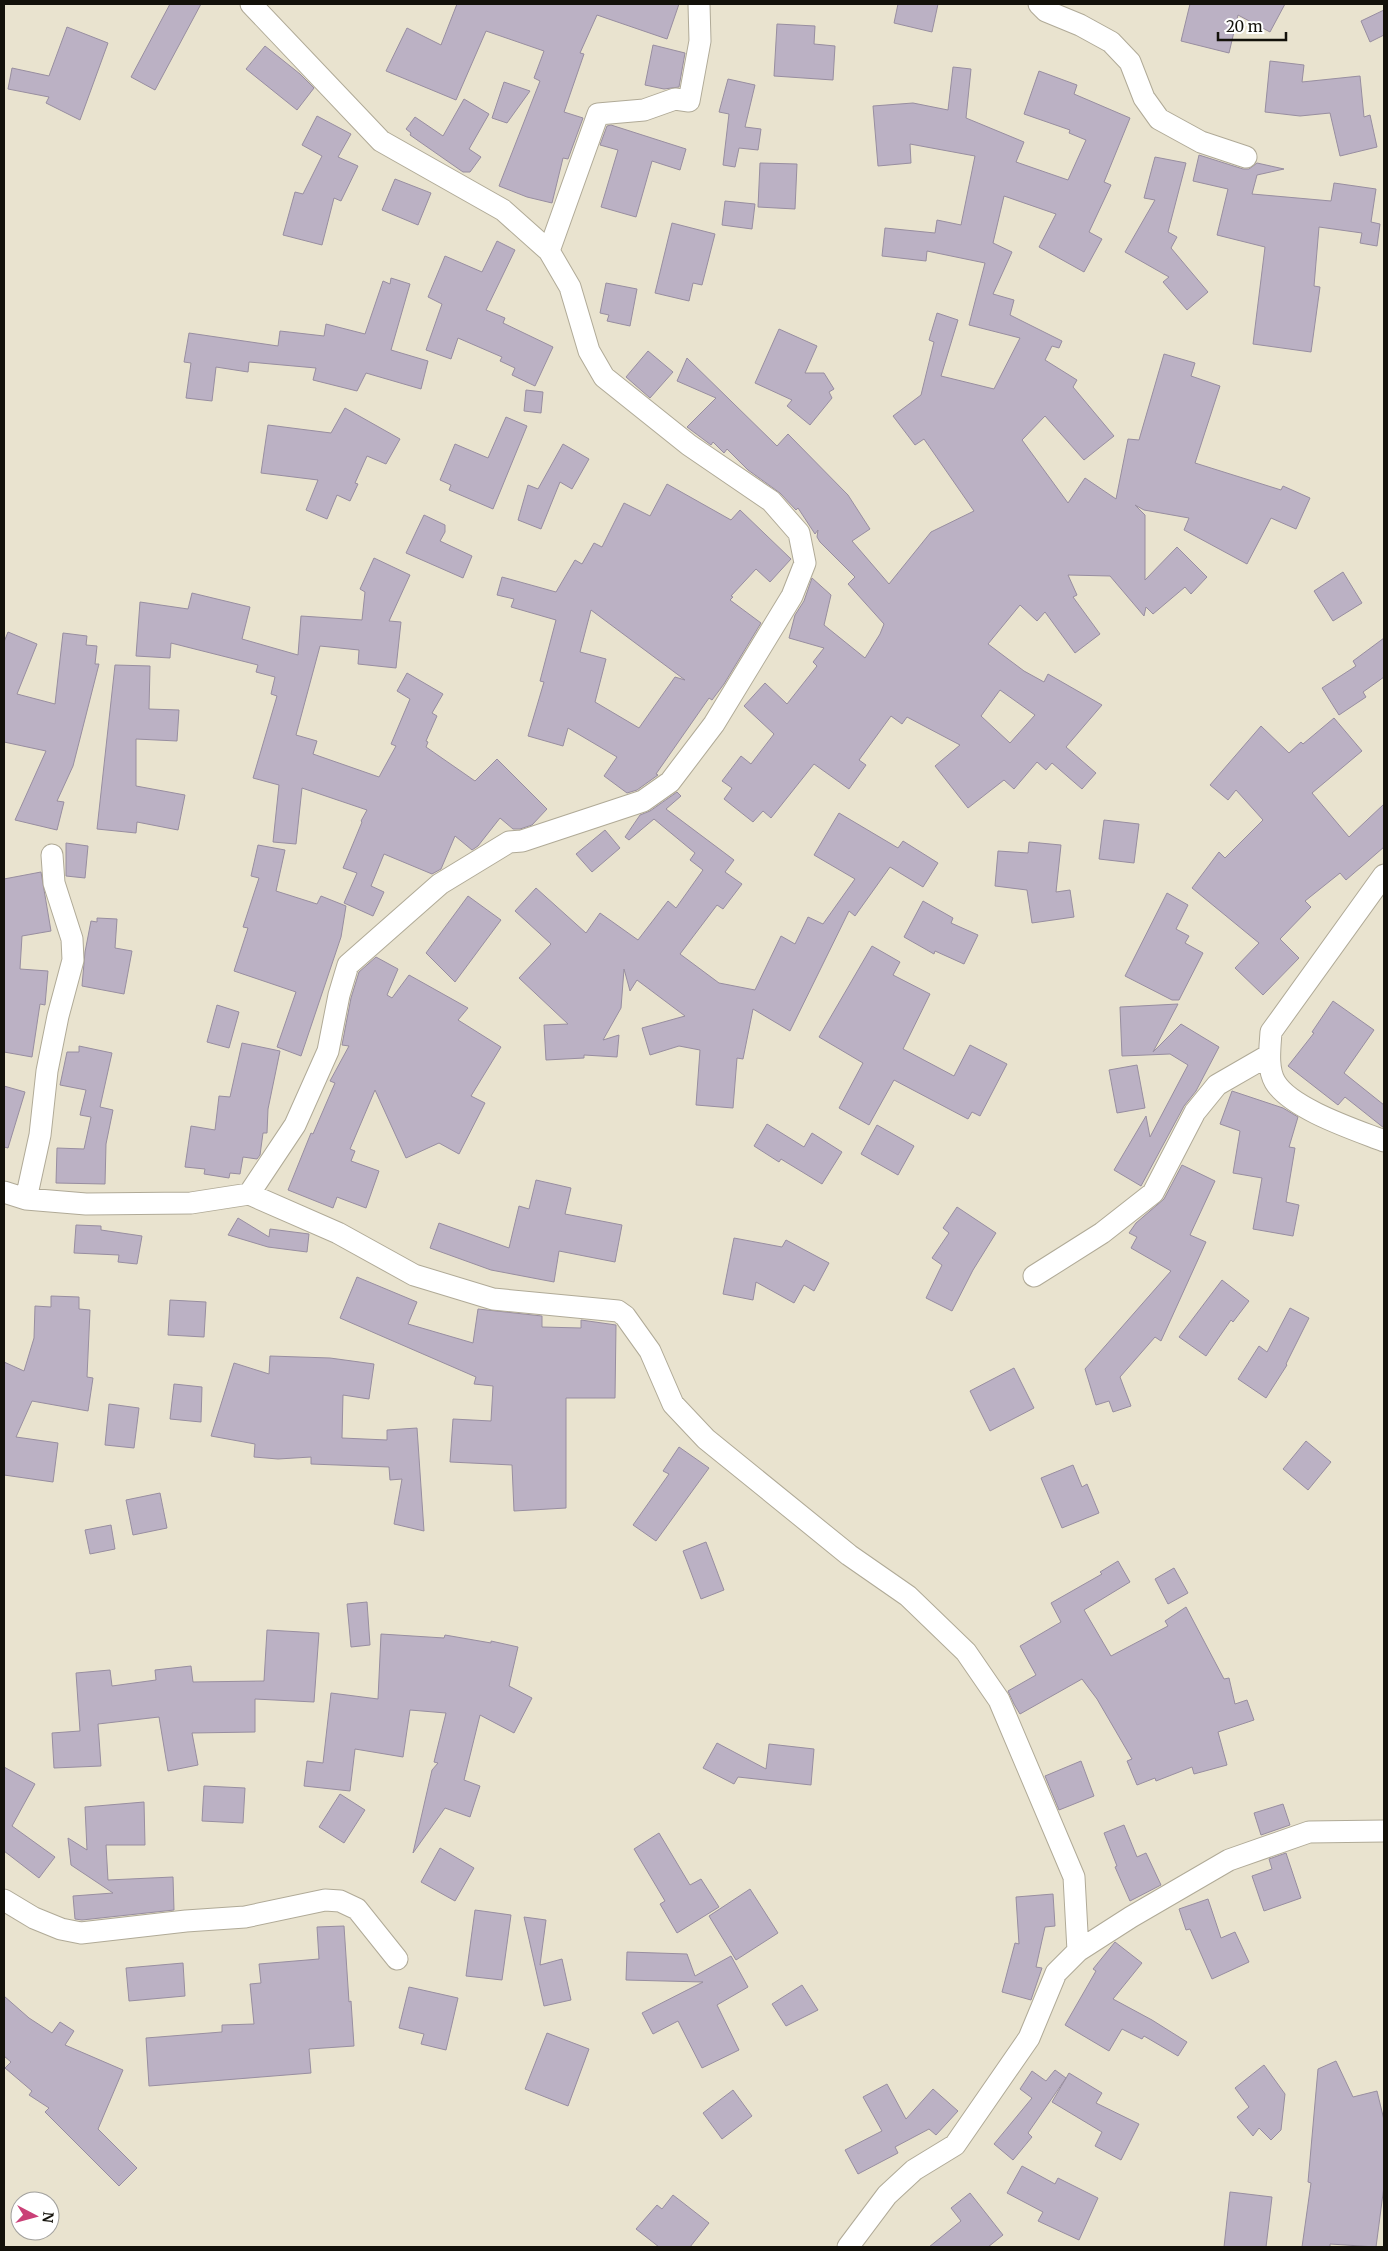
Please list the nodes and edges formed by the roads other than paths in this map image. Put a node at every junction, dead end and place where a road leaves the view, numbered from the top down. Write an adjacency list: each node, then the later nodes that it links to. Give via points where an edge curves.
1 (251, 4): 5 (street, via 381,141 503,210)
2 (698, 4): 5 (street, via 700,41 689,101 675,99 644,110 598,114)
3 (1039, 4): 4 (street, via 1111,42 1130,62 1144,98 1159,119 1202,142)
4 (1246, 157)
5 (549, 251): 11 (street, via 570,287 588,351 604,377 689,445 771,501 799,532 805,563 792,596 766,641 714,724 670,782 643,801 522,841 509,842 440,884 348,965 328,1051 295,1125)
6 (52, 855): 12 (street, via 54,882 72,939 73,960 47,1071 40,1136)
7 (1384, 875): 8 (street, via 1271,1032)
8 (1269, 1055): 9 (street, via 1275,1082 1290,1097 1325,1118); 13 (street, via 1217,1085 1195,1112 1153,1193 1102,1233)
9 (1384, 1141)
10 (4, 1192): 12 (street)
11 (249, 1194): 12 (street, via 192,1203 86,1204); 16 (street, via 338,1233 414,1274 493,1299 611,1310 625,1316 650,1351 673,1404 706,1439 849,1555 908,1596 966,1652 999,1700 1074,1877)
12 (26, 1199)
13 (1034, 1276)
14 (1384, 1831): 16 (street, via 1309,1832 1229,1860)
15 (4, 1900): 17 (street, via 34,1918 81,1933 245,1918 325,1900 340,1901 357,1909)
16 (1078, 1951): 18 (street, via 1056,1973 1029,2038 955,2145 914,2170 887,2195)
17 (397, 1959)
18 (848, 2247)

